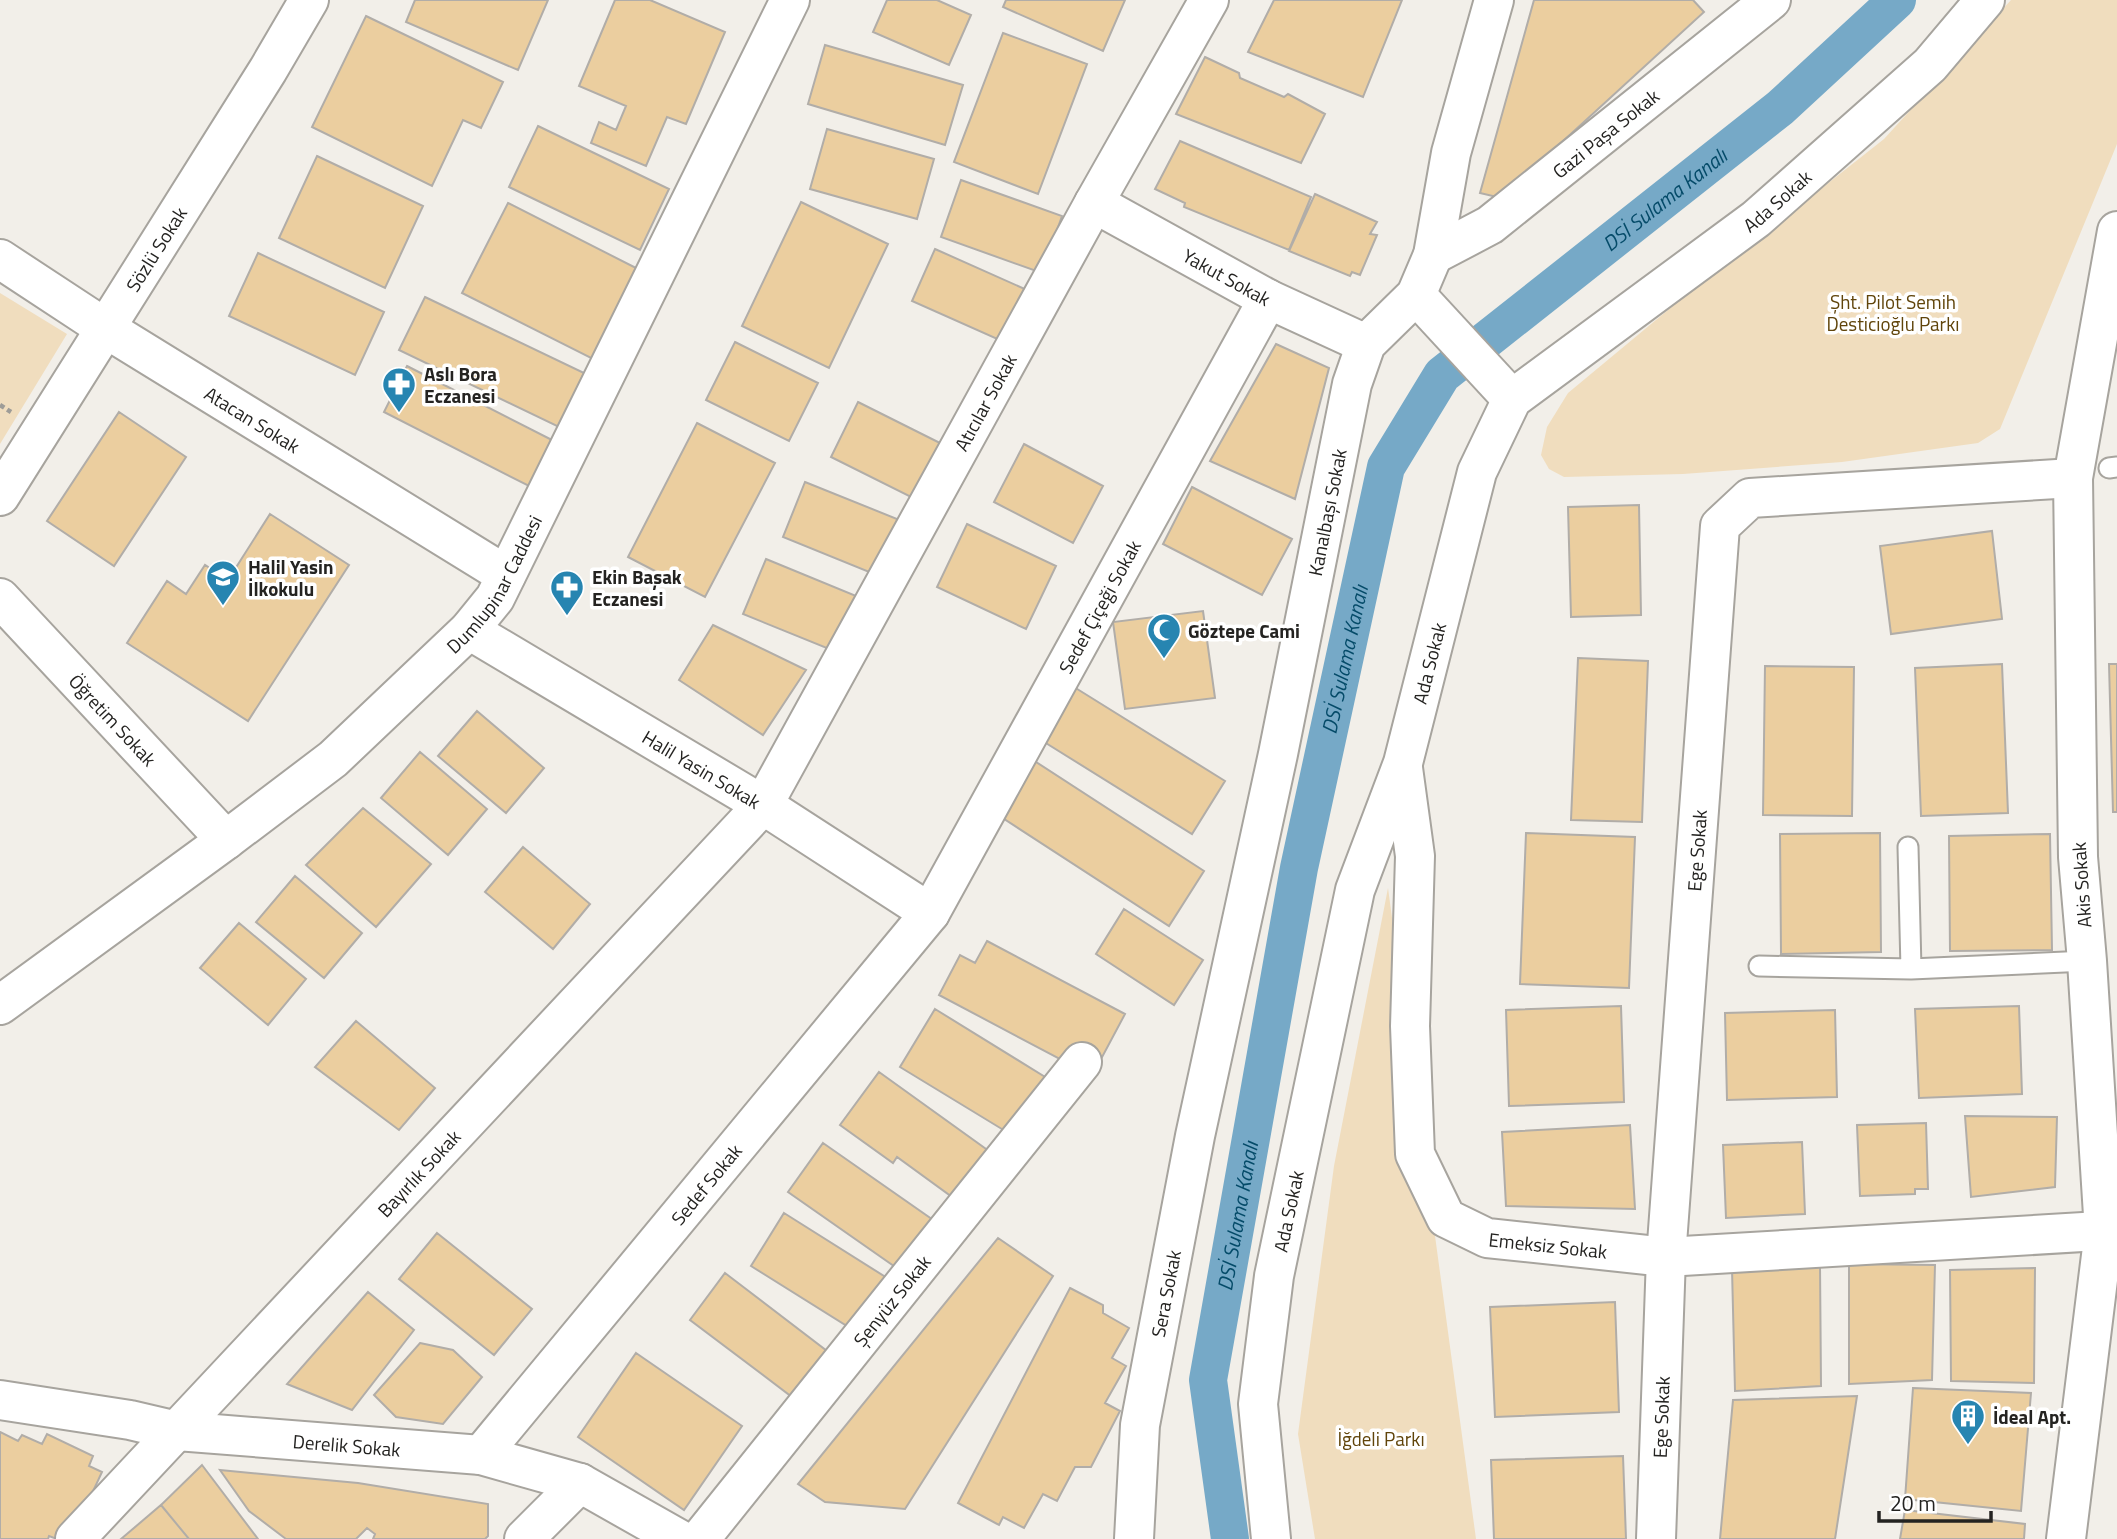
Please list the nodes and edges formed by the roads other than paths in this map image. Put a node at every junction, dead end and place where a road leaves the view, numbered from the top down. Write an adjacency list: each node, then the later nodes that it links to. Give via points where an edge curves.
1 (309, 0): 13 (street, Sözlü Sokak)
2 (790, 0): 18 (street, Dumlupinar Caddesi)
3 (1209, 0): 7 (street, Atıcılar Sokak)
4 (1494, 0): 9 (street, Kanalbaşı Sokak, via 1451,153)
5 (1771, 0): 9 (street, Gazi Paşa Sokak, via 1490,225)
6 (1985, 0): 15 (street, Ada Sokak, via 1930,65 1756,219)
7 (1094, 203): 11 (street, Yakut Sokak); 22 (street, Atıcılar Sokak)
8 (2117, 232): 16 (street, Akis Sokak)
9 (1433, 254): 12 (street, Kanalbaşı Sokak)
10 (0, 259): 13 (street, Atacan Sokak)
11 (1268, 299): 14 (street, Yakut Sokak); 25 (street, Sedef Çiçeği Sokak)
12 (1422, 301): 14 (street, Kanalbaşı Sokak); 15 (street)
13 (105, 328): 17 (street, Sözlü Sokak); 18 (street, Atacan Sokak)
14 (1366, 344): 30 (street, Kanalbaşı Sokak, via 1352,384)
15 (1503, 389): 21 (street, Ada Sokak, via 1477,472)
16 (2073, 478): 26 (street, Akis Sokak, via 2078,857); 33 (street, Ege Sokak, via 1751,498 1720,526)
17 (0, 496)
18 (506, 575): 20 (street, Dumlupinar Caddesi, via 495,598)
19 (0, 598): 23 (street, Öğretim Sokak)
20 (469, 630): 22 (street, Halil Yasin Sokak); 23 (street, Dumlupinar Caddesi, via 333,759)
21 (1403, 764): 33 (street, Emeksiz Sokak, via 1415,856 1410,1026 1415,1154 1446,1218 1487,1238); 43 (street, Ada Sokak, via 1355,890 1274,1276 1258,1404)
22 (763, 805): 25 (street, Halil Yasin Sokak); 35 (street, Bayırlık Sokak)
23 (226, 840): 29 (street, Dumlupinar Caddesi)
24 (1908, 847): 28 (lane)
25 (930, 913): 36 (street, Sedef Sokak)
26 (2087, 961): 28 (lane); 32 (street, Akis Sokak)
27 (1759, 966): 28 (lane)
28 (1911, 969)
29 (0, 1005)
30 (1213, 1049): 42 (street, Sera Sokak, via 1140,1425)
31 (1082, 1062): 41 (street, Şenyüz Sokak)
32 (2111, 1231): 33 (street, Emeksiz Sokak); 45 (street, Akis Sokak)
33 (1666, 1257): 44 (street, Ege Sokak)
34 (0, 1400): 35 (street, Derelik Sokak)
35 (177, 1431): 36 (street, Derelik Sokak); 38 (street, Bayırlık Sokak)
36 (481, 1455): 37 (street, Derelik Sokak)
37 (580, 1483): 39 (street); 40 (street, Derelik Sokak)
38 (75, 1539)
39 (524, 1539)
40 (679, 1539)
41 (701, 1539)
42 (1134, 1539)
43 (1272, 1539)
44 (1656, 1539)
45 (2066, 1539)

